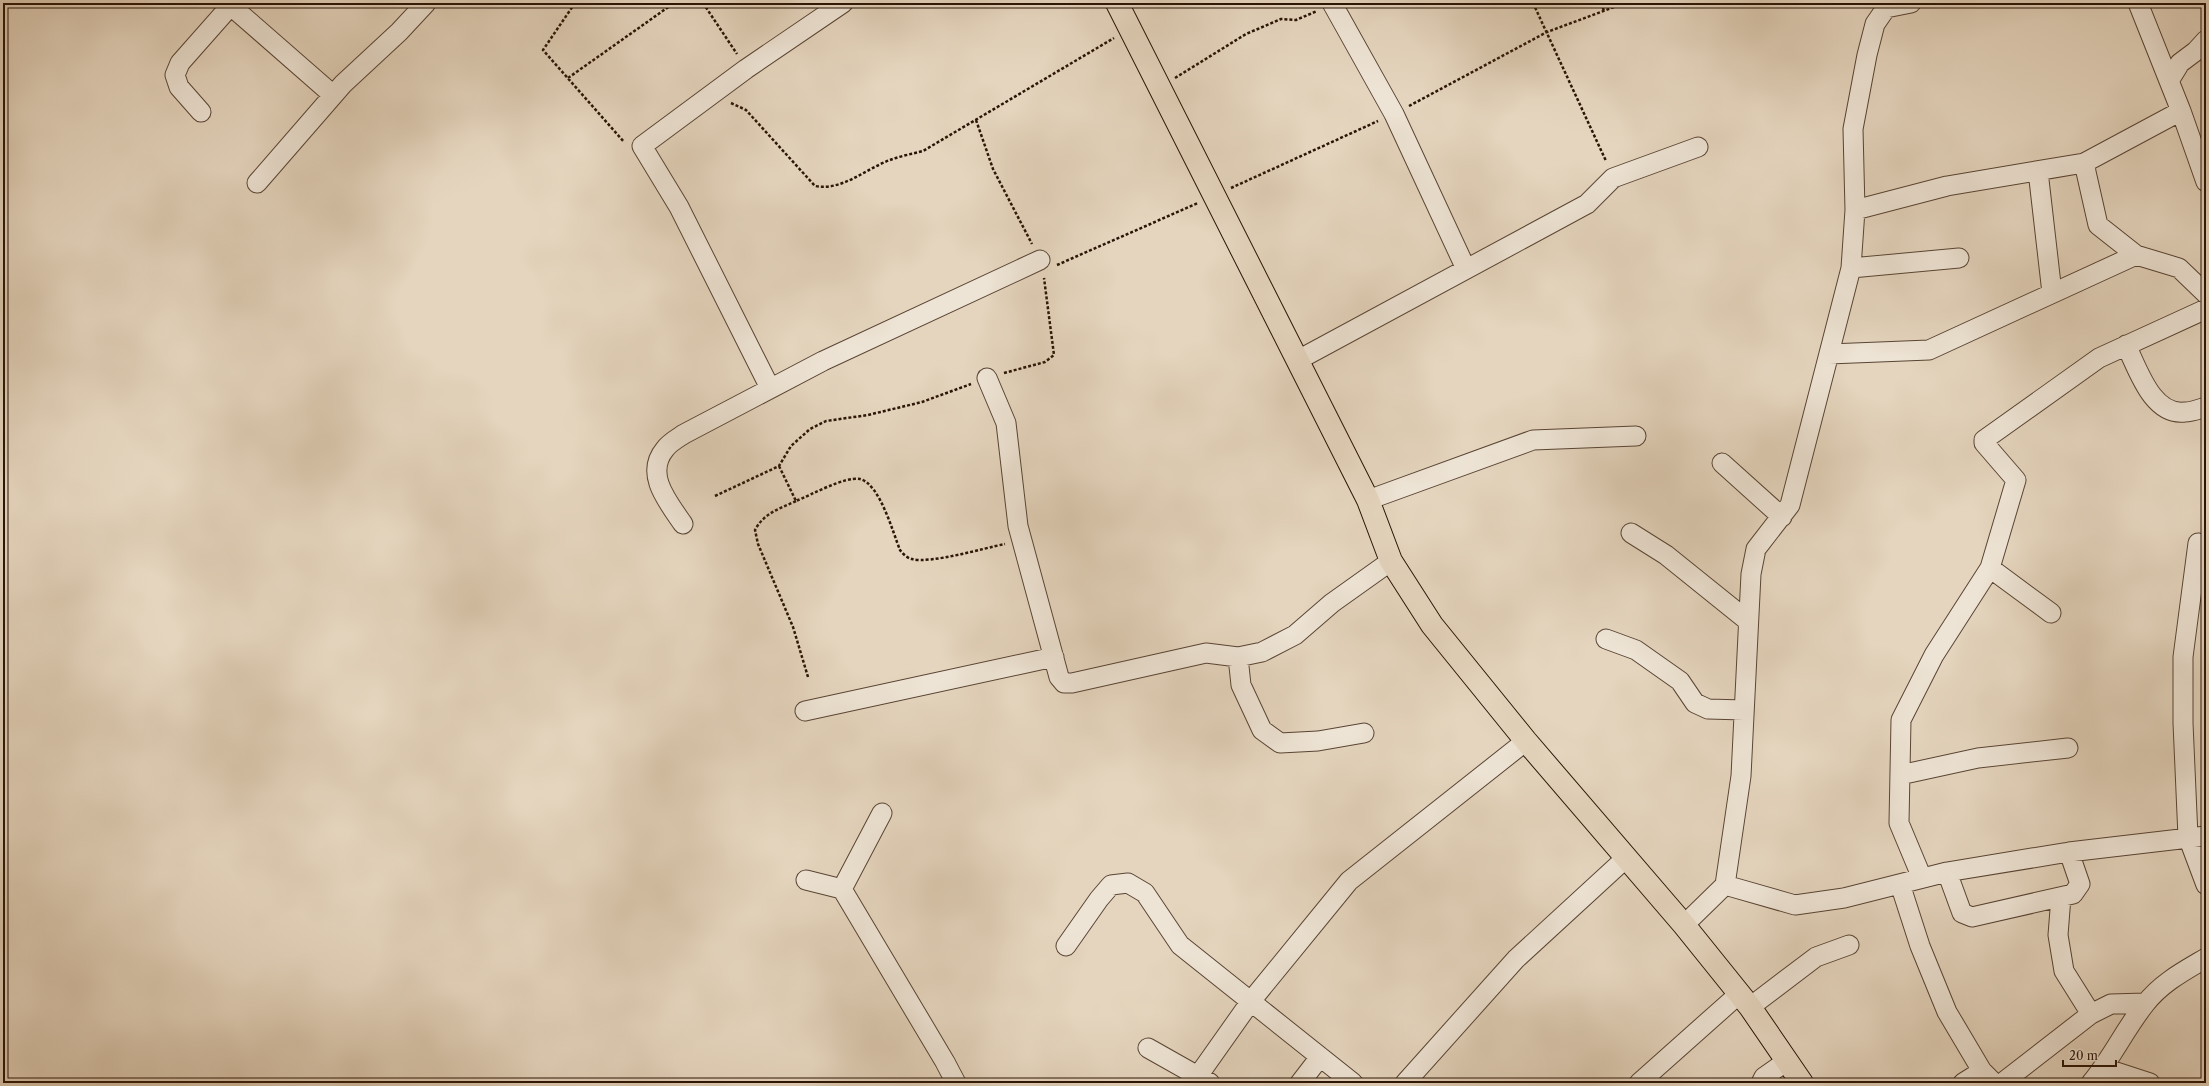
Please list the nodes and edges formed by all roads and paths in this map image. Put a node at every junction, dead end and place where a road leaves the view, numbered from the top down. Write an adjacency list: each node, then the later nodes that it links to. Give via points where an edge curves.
1 (426, 3): 23 (street)
2 (575, 3): 19 (path, via 543,50)
3 (674, 3): 19 (path)
4 (703, 3): 18 (path)
5 (843, 3): 18 (street)
6 (1117, 3): 15 (main road)
7 (1533, 3): 16 (path)
8 (1601, 3): 14 (path)
9 (1625, 3): 14 (path)
10 (1909, 3): 35 (street, via 1886,8 1875,24 1853,129)
11 (2138, 3): 20 (street)
12 (232, 4): 23 (street); 25 (street, via 180,63 176,75 179,87)
13 (1333, 4): 21 (path, via 1296,20 1281,19 1246,34); 40 (street, via 1394,114)
14 (1604, 11): 16 (path)
15 (1130, 29): 21 (main road); 26 (path)
16 (1547, 32): 31 (path)
17 (2206, 40): 20 (street, via 2180,63)
18 (746, 69): 22 (street)
19 (568, 78): 27 (path)
20 (2169, 81): 24 (street)
21 (1160, 88): 34 (main road)
22 (713, 93): 26 (path, via 746,110 815,186 826,188 847,182 889,160 923,151); 48 (street, via 642,146 679,207)
23 (333, 95): 33 (street)
24 (2181, 111): 29 (street); 32 (street)
25 (201, 112)
26 (976, 120): 38 (path, via 993,169)
27 (627, 146)
28 (1698, 147): 31 (street)
29 (2084, 163): 30 (street); 36 (street, via 2098,225)
30 (2038, 171): 35 (street, via 1947,186); 41 (street)
31 (1613, 178): 40 (street, via 1587,204)
32 (2206, 182)
33 (257, 183)
34 (1214, 196): 38 (path); 46 (main road)
35 (1855, 210): 39 (street)
36 (2136, 254): 41 (street); 42 (street, via 2179,268)
37 (1959, 258): 39 (street)
38 (1041, 266): 47 (path, via 1054,355 1046,362); 48 (street, via 823,361)
39 (1851, 268): 45 (street)
40 (1466, 269): 46 (street)
41 (2052, 293): 45 (street, via 1929,350)
42 (2206, 294)
43 (2206, 309): 44 (street)
44 (2126, 345): 49 (street, via 2153,399 2168,410 2184,413); 62 (street, via 2099,358 1984,440 1984,444 2016,480)
45 (1829, 354): 56 (street, via 1790,505)
46 (1298, 360): 54 (main road)
47 (987, 378): 52 (path, via 922,402 868,415 826,421 810,429 791,446); 59 (street, via 1006,423 1018,526)
48 (770, 388): 57 (street, via 684,434 665,448 659,458 656,474 664,495)
49 (2206, 407)
50 (1636, 436): 54 (street, via 1533,440)
51 (1722, 463): 56 (street)
52 (780, 466): 53 (path); 55 (path)
53 (715, 496)
54 (1368, 500): 61 (main road)
55 (796, 501): 59 (path, via 846,480 860,480 870,485 879,496 900,550 914,560); 68 (path, via 769,513 755,530 758,544 793,627)
56 (1782, 517): 64 (street, via 1756,549 1751,574)
57 (683, 524)
58 (1631, 533): 64 (street, via 1666,555)
59 (1022, 540): 66 (street)
60 (2198, 543): 76 (street, via 2183,657 2182,722)
61 (1391, 560): 67 (street, via 1332,603 1295,635 1262,652); 72 (main road, via 1432,626)
62 (1990, 568): 63 (street); 74 (street, via 1934,654 1901,720)
63 (2051, 613)
64 (1748, 621): 69 (street)
65 (1606, 639): 69 (street, via 1636,650 1680,681 1695,703 1708,709)
66 (1054, 657): 67 (street, via 1059,677 1064,683 1072,683 1206,653); 70 (street)
67 (1238, 657): 71 (street, via 1241,685 1262,730 1280,743 1318,741)
68 (808, 677)
69 (1744, 710): 83 (street, via 1741,776)
70 (805, 711)
71 (1364, 732)
72 (1526, 741): 78 (main road); 91 (street, via 1349,881)
73 (2068, 748): 74 (street, via 1978,758)
74 (1900, 775): 80 (street, via 1899,823)
75 (882, 813): 85 (street)
76 (2197, 837): 77 (street); 84 (street)
77 (2069, 852): 79 (street); 86 (street, via 2080,884 2073,894)
78 (1626, 858): 87 (main road); 104 (street, via 1516,959)
79 (1947, 872): 80 (street); 86 (street, via 1962,913 1972,917)
80 (1922, 878): 82 (street)
81 (806, 880): 85 (street)
82 (1900, 884): 83 (street, via 1844,898 1795,905); 99 (street, via 1920,946 1947,1012)
83 (1725, 885): 87 (street)
84 (2206, 885)
85 (842, 889): 101 (street)
86 (2061, 897): 94 (street, via 2058,935 2064,971)
87 (1684, 925): 92 (main road)
88 (1849, 945): 92 (street, via 1816,957)
89 (1066, 946): 91 (street, via 1111,885 1128,883 1145,893 1180,945)
90 (2206, 958): 93 (street, via 2169,980)
91 (1250, 1001): 96 (street); 100 (street)
92 (1744, 1001): 97 (main road); 105 (street)
93 (2145, 1004): 94 (street, via 2111,1004); 98 (street)
94 (2091, 1014): 109 (street)
95 (1148, 1048): 100 (street)
96 (1320, 1057): 102 (street); 103 (street)
97 (1787, 1061): 106 (street, via 1764,1077); 107 (main road)
98 (2104, 1068): 110 (street); 111 (street)
99 (1988, 1077): 108 (street)
100 (1201, 1081)
101 (956, 1083)
102 (1300, 1083)
103 (1352, 1083)
104 (1405, 1083)
105 (1639, 1083)
106 (1761, 1083)
107 (1802, 1083)
108 (1963, 1083)
109 (2002, 1083)
110 (2091, 1083)
111 (2150, 1083)

